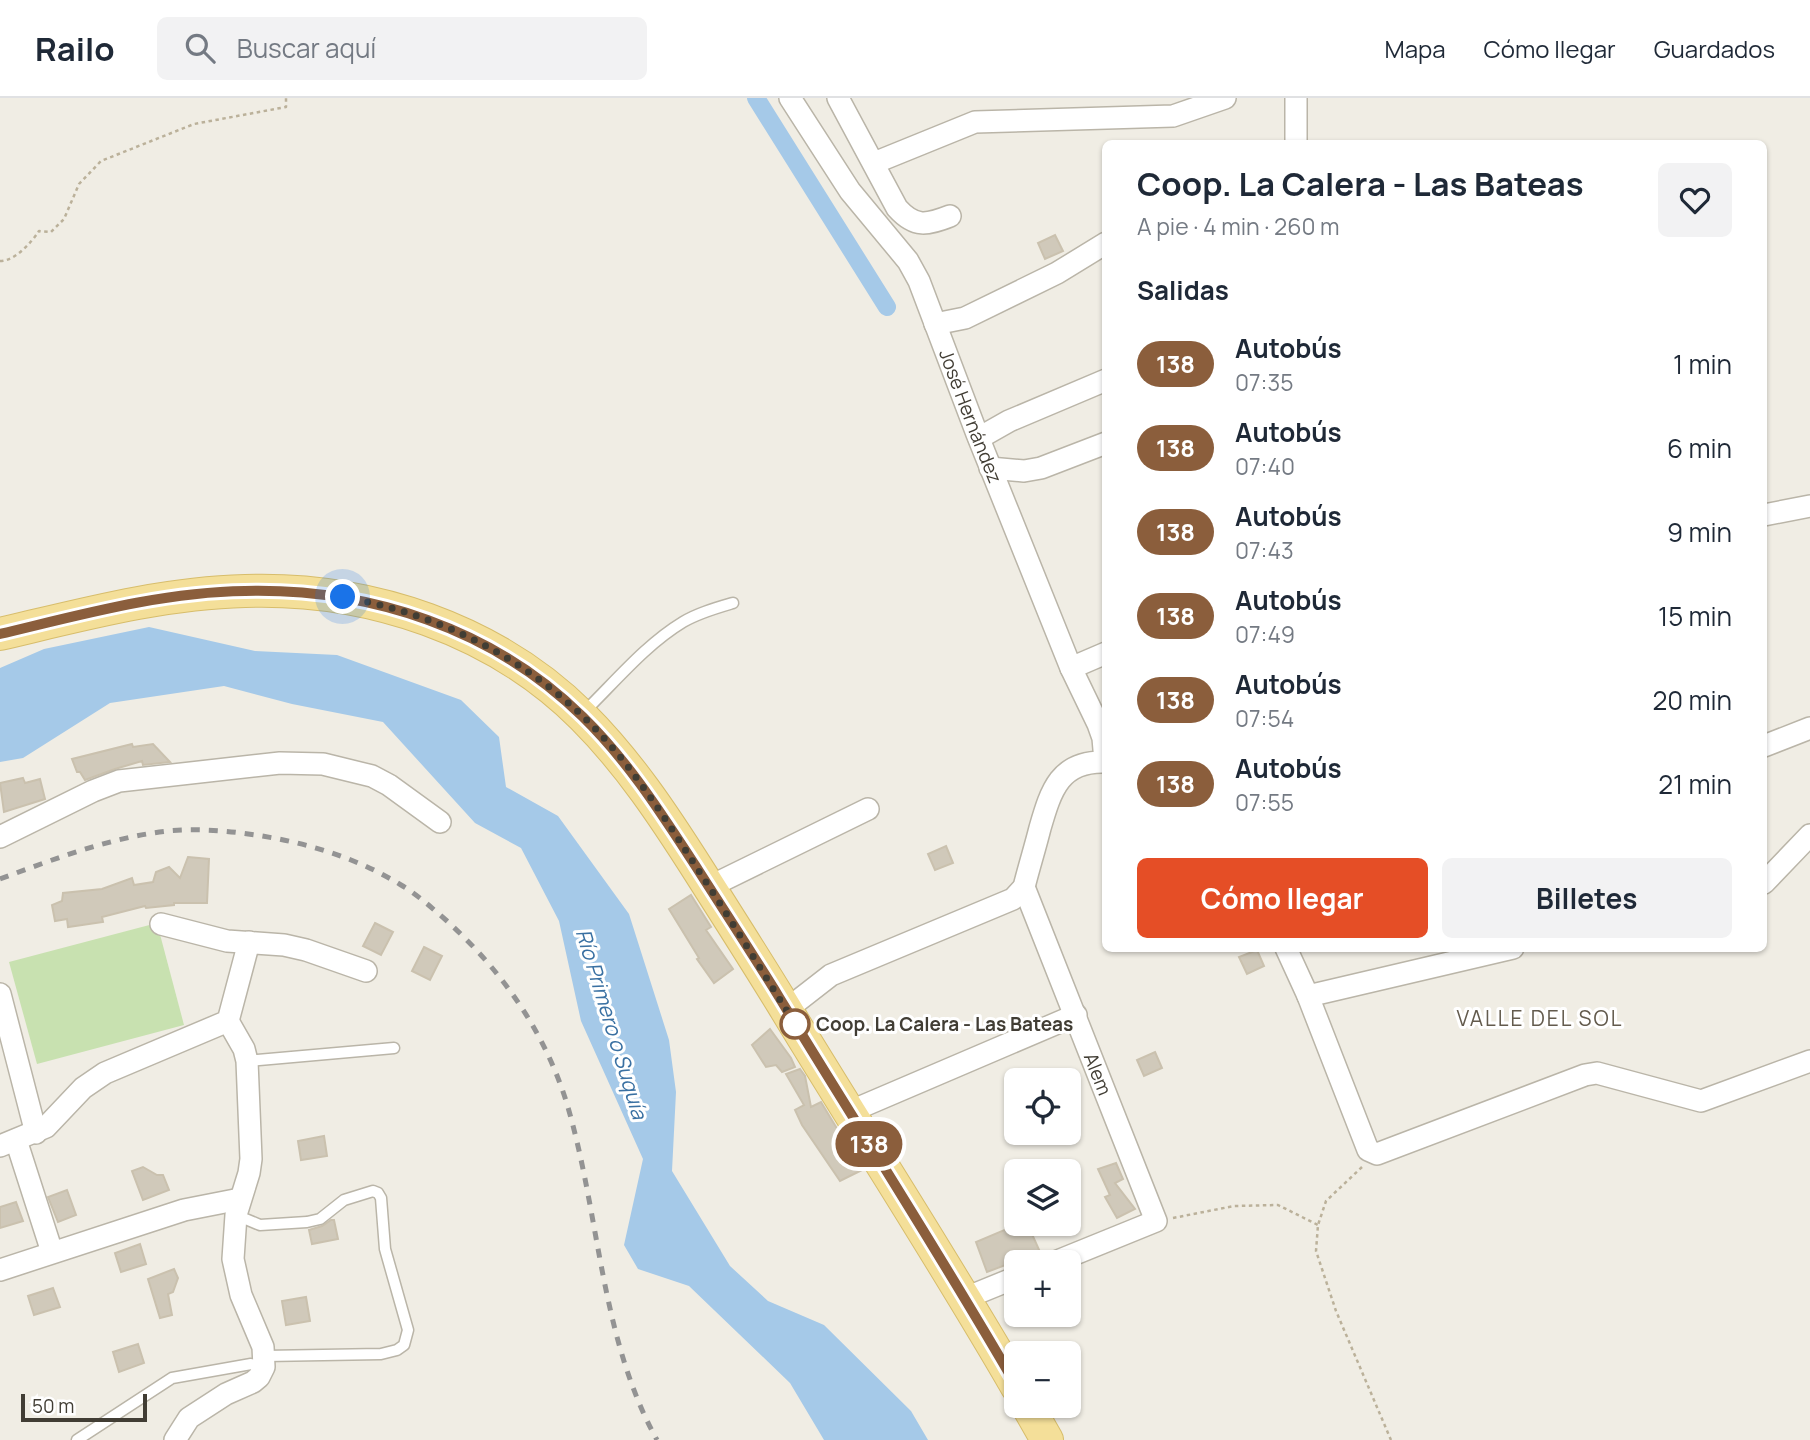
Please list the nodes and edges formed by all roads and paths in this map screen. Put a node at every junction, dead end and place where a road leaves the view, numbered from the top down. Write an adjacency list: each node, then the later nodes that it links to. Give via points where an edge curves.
1 (286, 98): 10 (path, via 286,107 194,124 101,161 79,184 64,219 51,232 38,231 30,243)
2 (790, 98): 11 (street, José Hernández, via 850,191 908,261)
3 (838, 98): 7 (street)
4 (1224, 98): 7 (street, via 1173,116 975,122)
5 (1296, 98): 6 (street)
6 (1296, 140)
7 (874, 163): 8 (street, via 905,218 925,223)
8 (950, 216)
9 (1102, 245): 11 (street, via 965,318)
10 (0, 261)
11 (935, 324): 13 (street, José Hernández)
12 (1102, 382): 13 (street)
13 (979, 438): 15 (street, José Hernández)
14 (1102, 445): 15 (street, via 1041,468)
15 (990, 468): 21 (street, José Hernández)
16 (1810, 506): 17 (street)
17 (1767, 514)
18 (733, 603): 22 (lane, via 684,622 655,642)
19 (0, 634): 22 (main road, via 186,595 247,590 343,597 406,611 463,633 540,680)
20 (1102, 655): 21 (street)
21 (1071, 668): 24 (street, José Hernández)
22 (581, 715): 32 (main road, via 642,786)
23 (1810, 728): 25 (street)
24 (1102, 735)
25 (1767, 745)
26 (1102, 761): 33 (street, via 1068,770 1055,784)
27 (868, 809): 32 (street)
28 (440, 822): 30 (street, via 372,776 323,764 280,763 119,781)
29 (1810, 835): 31 (street)
30 (0, 837)
31 (1767, 880)
32 (709, 887): 41 (main road)
33 (1024, 887): 41 (street, via 999,906 831,975); 42 (street, Alem)
34 (161, 925): 35 (street, via 227,942)
35 (250, 942): 38 (street, via 306,950); 43 (street)
36 (1288, 952): 40 (street)
37 (1496, 952): 40 (street)
38 (366, 971)
39 (0, 994): 48 (street)
40 (1308, 996): 49 (street, via 1368,1150)
41 (786, 1010): 47 (main road)
42 (1076, 1015): 47 (street); 51 (street, Alem)
43 (228, 1021): 45 (street); 48 (street, via 105,1073 83,1088 50,1124)
44 (394, 1048): 45 (lane)
45 (247, 1060): 50 (street, via 251,1159)
46 (1810, 1061): 49 (street, via 1701,1101 1597,1073 1585,1075)
47 (849, 1112): 57 (main road)
48 (17, 1140): 54 (street)
49 (1377, 1154): 52 (path, via 1326,1200)
50 (238, 1207): 54 (street, via 184,1210); 58 (street, via 233,1234 235,1275); 58 (lane, via 260,1225 307,1222 320,1219 344,1200 378,1193 385,1249 408,1330 404,1345 381,1354)
51 (1156, 1221): 52 (path, via 1234,1206 1278,1205); 53 (street)
52 (1318, 1225): 64 (path, via 1316,1251 1336,1311)
53 (1081, 1251)
54 (52, 1252): 55 (street)
55 (0, 1270)
56 (1004, 1282): 57 (street)
57 (963, 1299): 59 (main road)
58 (264, 1362): 61 (lane, via 172,1378); 62 (street, via 259,1377 195,1413)
59 (1004, 1366)
60 (1034, 1418): 63 (main road)
61 (77, 1440)
62 (175, 1440)
63 (1047, 1440)
64 (1391, 1440)

